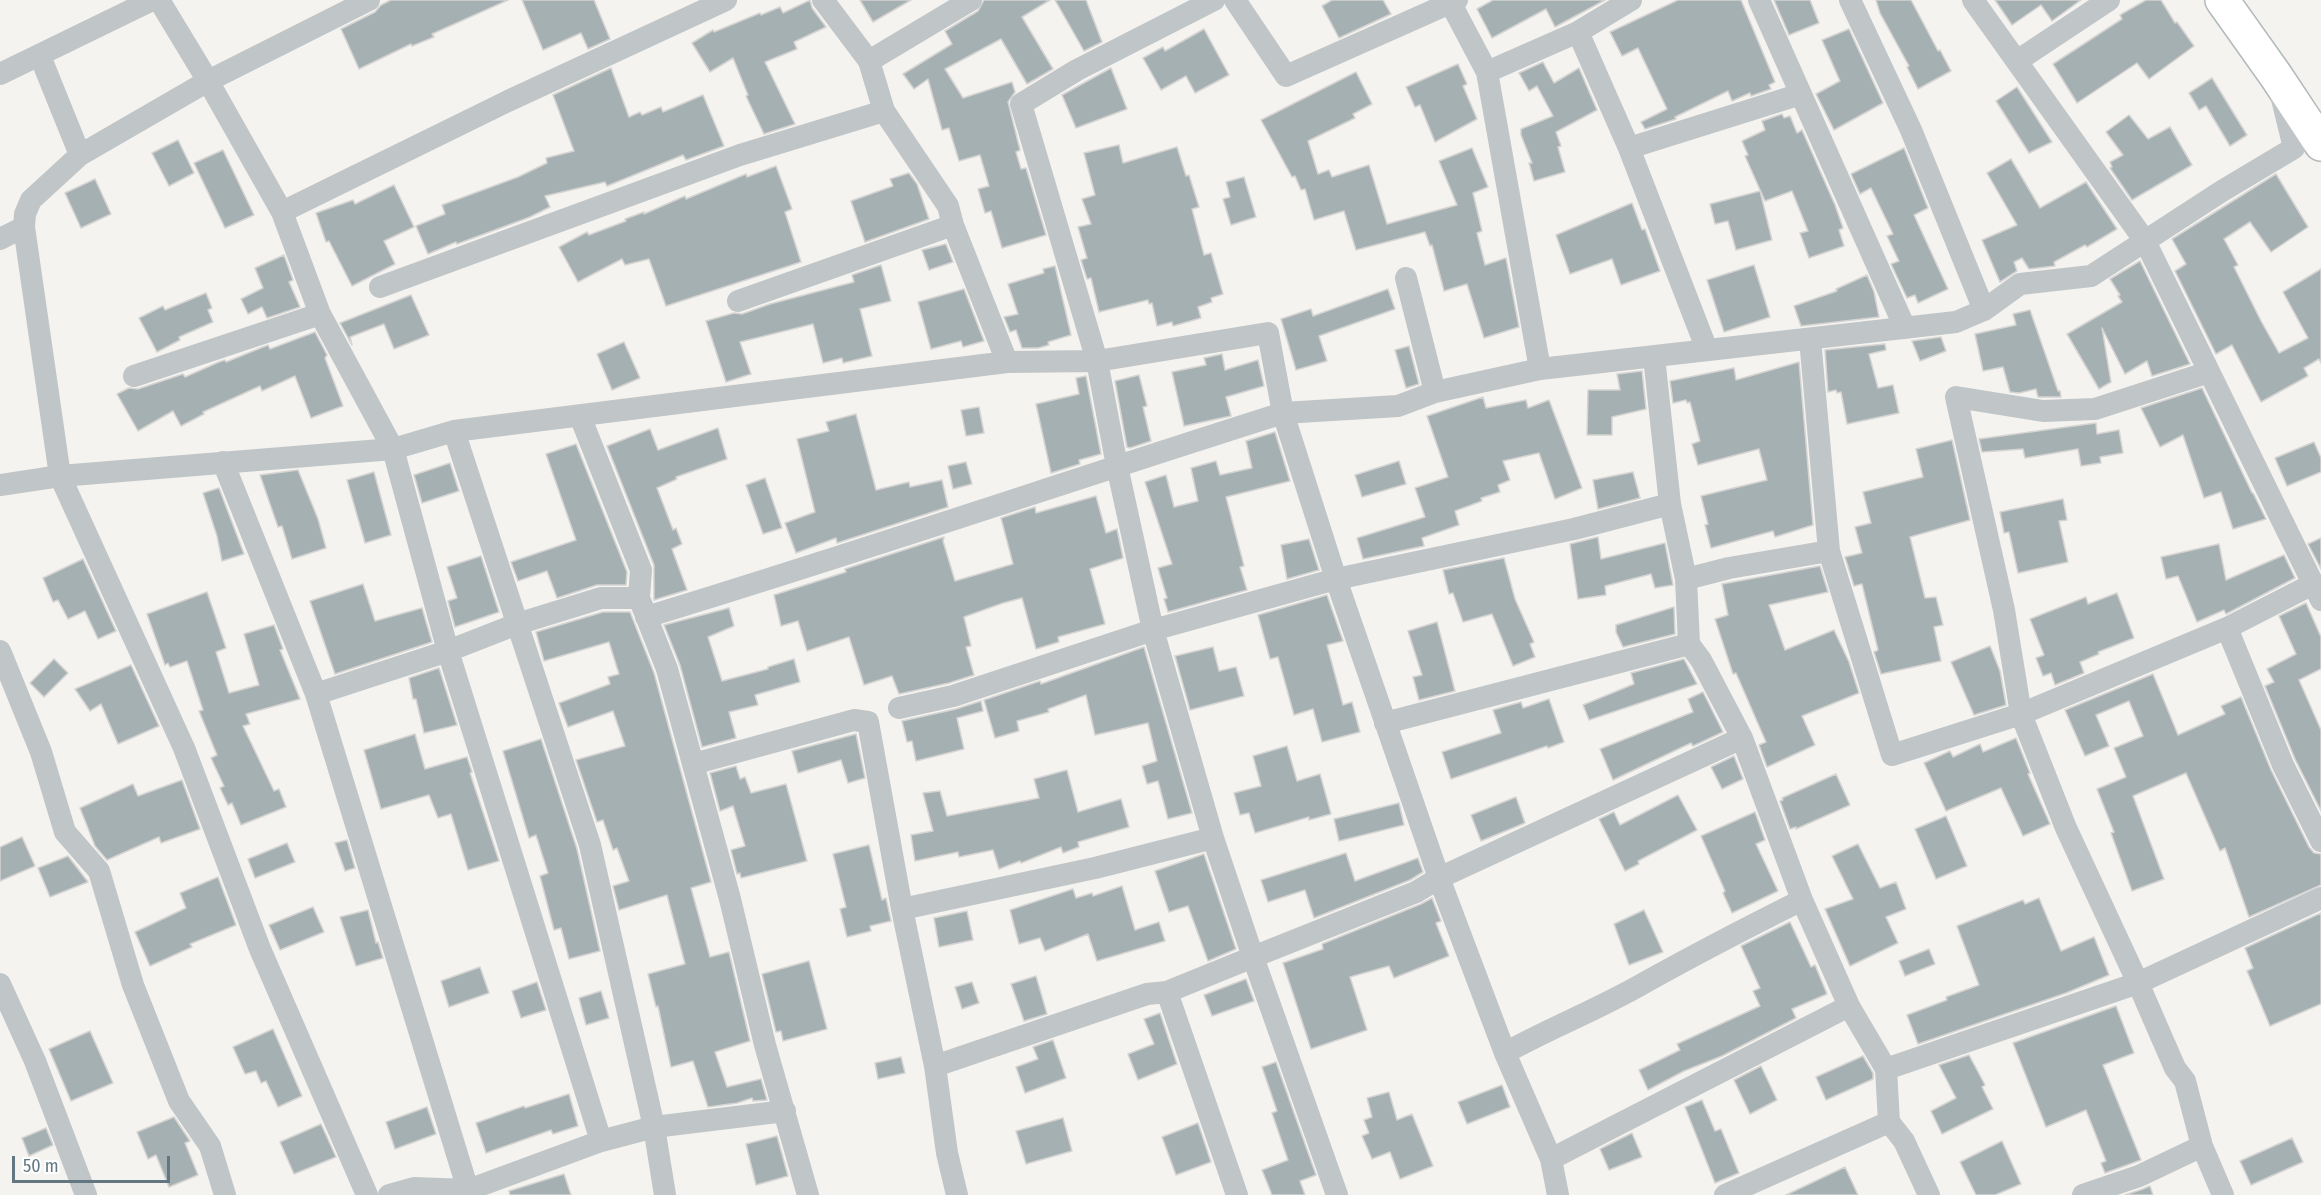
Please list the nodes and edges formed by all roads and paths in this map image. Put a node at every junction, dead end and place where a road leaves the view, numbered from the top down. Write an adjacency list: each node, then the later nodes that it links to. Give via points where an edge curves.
1 (152, 0): 17 (street)
2 (159, 0): 23 (street)
3 (369, 0): 23 (street)
4 (726, 0): 29 (street)
5 (823, 0): 18 (street)
6 (971, 0): 18 (street)
7 (1214, 0): 43 (street, via 1077,70 1022,104)
8 (1235, 0): 15 (street, via 1286,76)
9 (1631, 0): 16 (street)
10 (1759, 0): 24 (street)
11 (1850, 0): 37 (street, via 1911,130)
12 (1973, 0): 19 (street)
13 (2109, 0): 19 (street)
14 (2222, 0): 22 (main road)
15 (1452, 1): 20 (street)
16 (1578, 32): 20 (street); 27 (street)
17 (40, 56): 21 (street); 28 (street)
18 (869, 61): 25 (street)
19 (2017, 62): 33 (street)
20 (1487, 72): 45 (street)
21 (0, 74)
22 (2276, 76): 26 (main road); 33 (street, via 2294,148)
23 (208, 81): 28 (street); 29 (street)
24 (1801, 94): 27 (street); 39 (street)
25 (884, 111): 30 (street, via 948,206); 35 (street, via 740,154)
26 (2321, 144)
27 (1629, 148): 41 (street)
28 (80, 155): 31 (street, via 31,200)
29 (282, 212): 38 (street)
30 (953, 225): 36 (street); 44 (street)
31 (24, 227): 32 (street); 55 (street)
32 (0, 239)
33 (2145, 241): 37 (street, via 2091,276 2020,284); 46 (street)
34 (1406, 278): 48 (street)
35 (380, 287)
36 (738, 301)
37 (1984, 310): 39 (street, via 1956,322)
38 (320, 314): 47 (street); 52 (street)
39 (1905, 328): 40 (street)
40 (1810, 339): 41 (street); 58 (street)
41 (1707, 350): 42 (street)
42 (1654, 357): 45 (street); 57 (street)
43 (1097, 361): 44 (street); 49 (street, via 1268,333); 54 (street)
44 (1007, 362): 50 (street)
45 (1540, 369): 48 (street)
46 (2209, 372): 61 (street); 71 (street, via 2095,410 2043,411 1956,396 2004,610)
47 (135, 376)
48 (1435, 392): 49 (street, via 1398,406)
49 (1283, 413): 54 (street); 59 (street)
50 (580, 416): 51 (street); 62 (street, via 642,570)
51 (454, 431): 52 (street); 63 (street)
52 (393, 449): 53 (street); 68 (street)
53 (223, 462): 55 (street); 69 (street)
54 (1117, 466): 62 (street, via 758,583); 65 (street)
55 (60, 476): 56 (street); 98 (street, via 184,748 260,949)
56 (0, 485)
57 (1670, 504): 59 (street, via 1574,529); 60 (street)
58 (1828, 551): 60 (street); 71 (street, via 1892,755)
59 (1336, 579): 65 (street); 72 (street)
60 (1686, 579): 66 (street)
61 (2317, 592): 64 (street)
62 (642, 607): 63 (street, via 601,598); 74 (street, via 667,669)
63 (517, 624): 68 (street); 91 (street, via 590,845)
64 (2227, 628): 71 (street); 76 (street, via 2283,765)
65 (1153, 630): 70 (street, via 953,696); 75 (street)
66 (1689, 644): 72 (street); 73 (street)
67 (0, 651): 97 (street, via 41,752 65,832 99,872 133,986 179,1101 210,1146)
68 (448, 651): 69 (street); 92 (street)
69 (316, 694): 95 (street)
70 (899, 708)
71 (2021, 714): 82 (street, via 2066,828)
72 (1385, 723): 77 (street)
73 (1742, 738): 77 (street); 79 (street)
74 (693, 764): 80 (street, via 854,720 867,722); 89 (street)
75 (1213, 838): 80 (street); 81 (street)
76 (2321, 841)
77 (1439, 878): 81 (street, via 1416,892); 86 (street)
78 (2321, 898): 82 (street)
79 (1802, 900): 85 (street); 86 (street)
80 (902, 909): 87 (street)
81 (1253, 957): 84 (street); 104 (street)
82 (2138, 982): 88 (street); 93 (street, via 2175,1068 2186,1081)
83 (0, 984): 96 (street)
84 (1167, 992): 87 (street, via 1147,994); 103 (street)
85 (1849, 1006): 88 (street); 94 (street)
86 (1504, 1053): 94 (street)
87 (934, 1066): 102 (street)
88 (1886, 1069): 90 (street)
89 (785, 1111): 91 (street); 101 (street)
90 (1889, 1122): 106 (street); 107 (street, via 1904,1141)
91 (654, 1127): 92 (street); 100 (street)
92 (601, 1141): 95 (street)
93 (2202, 1146): 108 (street, via 2139,1176); 109 (street)
94 (1551, 1159): 105 (street)
95 (468, 1190): 99 (street, via 414,1188)
96 (86, 1195)
97 (225, 1195)
98 (367, 1195)
99 (389, 1195)
100 (665, 1195)
101 (808, 1195)
102 (957, 1195)
103 (1237, 1195)
104 (1337, 1195)
105 (1558, 1195)
106 (1725, 1195)
107 (1929, 1195)
108 (2083, 1195)
109 (2223, 1195)

